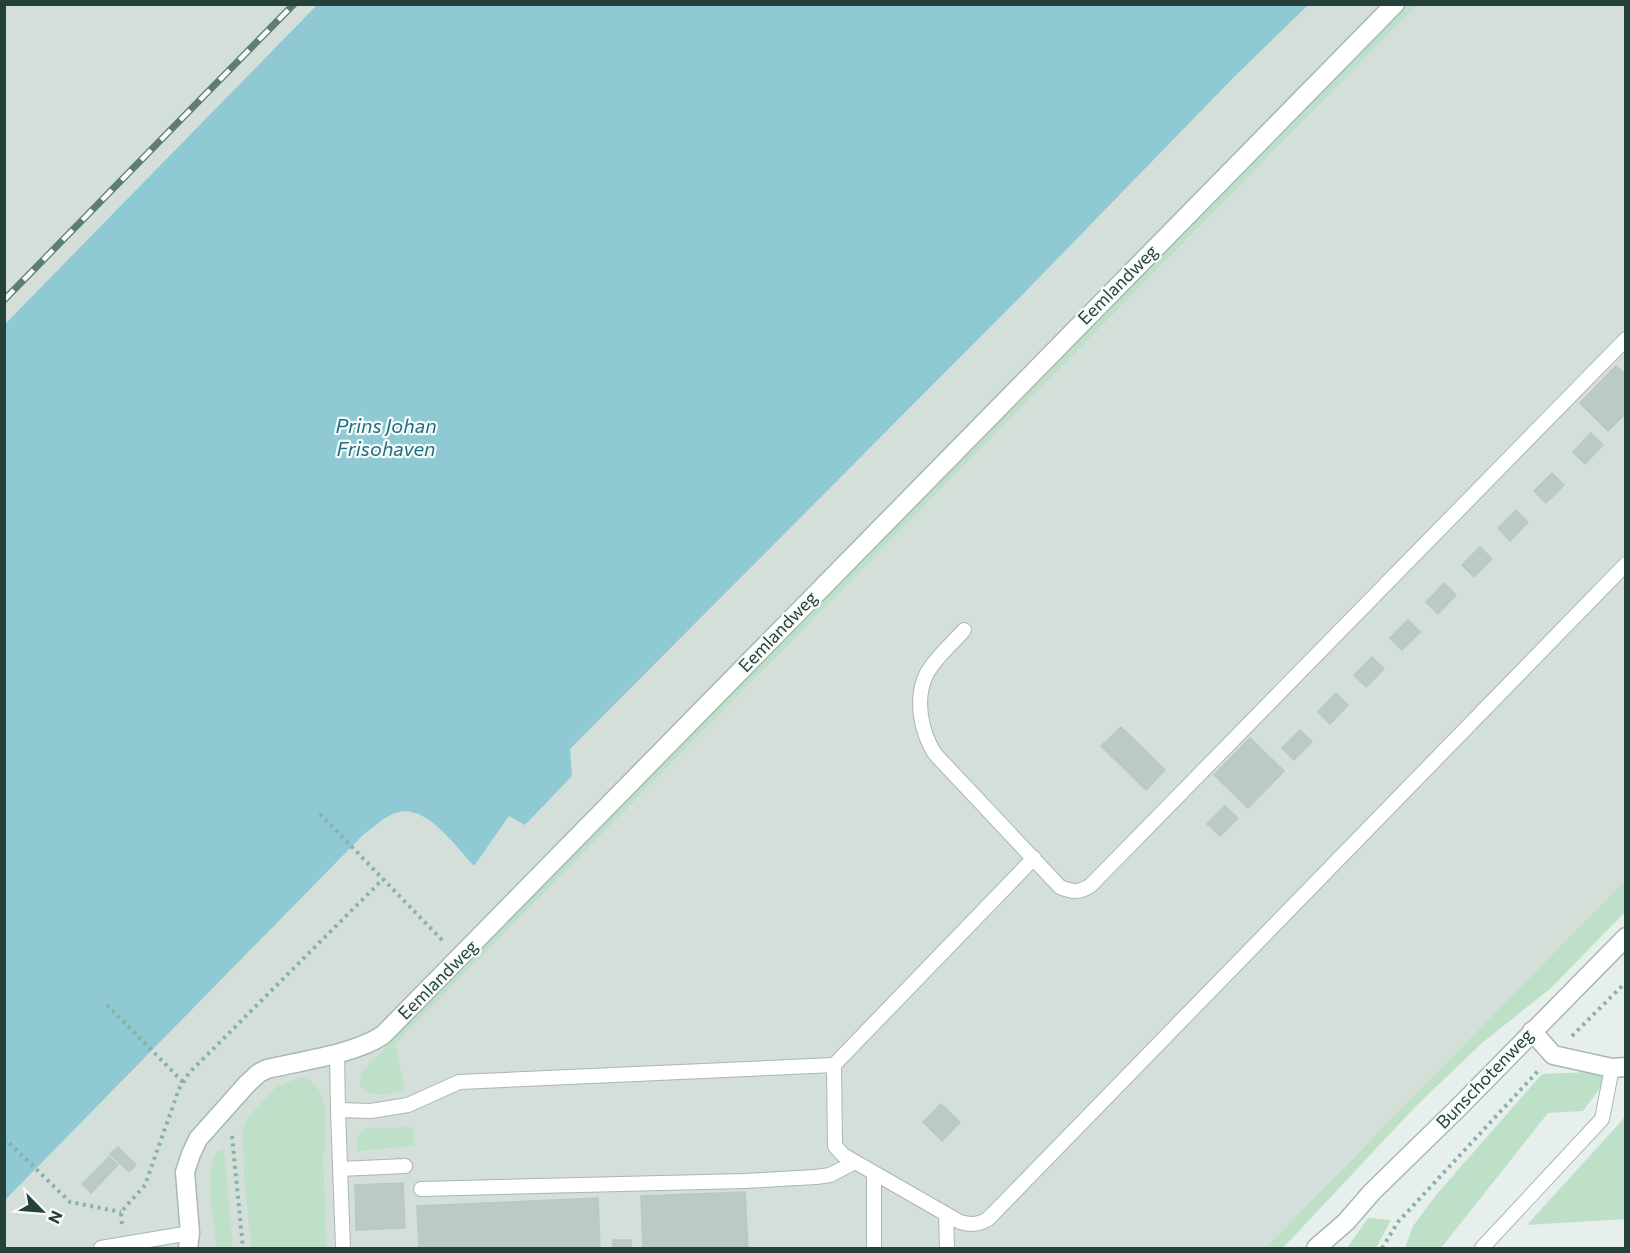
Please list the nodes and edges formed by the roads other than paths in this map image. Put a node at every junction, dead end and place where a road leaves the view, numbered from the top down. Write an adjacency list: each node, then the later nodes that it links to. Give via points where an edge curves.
1 (1395, 4): 8 (street, Eemlandweg, via 383,1035)
2 (1626, 339): 5 (lane, via 1090,885 1082,891 1060,887)
3 (1626, 564): 17 (lane, via 988,1219 969,1225)
4 (964, 630): 5 (lane, via 926,675 921,702 927,741)
5 (1034, 858): 9 (lane)
6 (1626, 937): 7 (street, Bunschotenweg)
7 (1532, 1031): 10 (street, via 1553,1055); 18 (street, Bunschotenweg)
8 (337, 1052): 11 (lane); 19 (street, Eemlandweg, via 259,1073 198,1139 185,1172)
9 (834, 1065): 11 (lane, via 459,1082 408,1106); 12 (lane, via 835,1146)
10 (1619, 1067): 26 (lane, via 1602,1119)
11 (338, 1110): 14 (lane)
12 (855, 1162): 15 (lane); 16 (lane, via 830,1175 816,1177)
13 (405, 1166): 14 (lane)
14 (340, 1170): 21 (lane)
15 (874, 1173): 17 (lane); 22 (lane)
16 (421, 1189)
17 (946, 1214): 23 (lane)
18 (1346, 1222): 24 (street, Bunschotenweg); 25 (street, Bunschotenweg)
19 (191, 1243): 20 (lane)
20 (101, 1248)
21 (343, 1248)
22 (874, 1248)
23 (947, 1248)
24 (1316, 1248)
25 (1332, 1248)
26 (1482, 1248)

